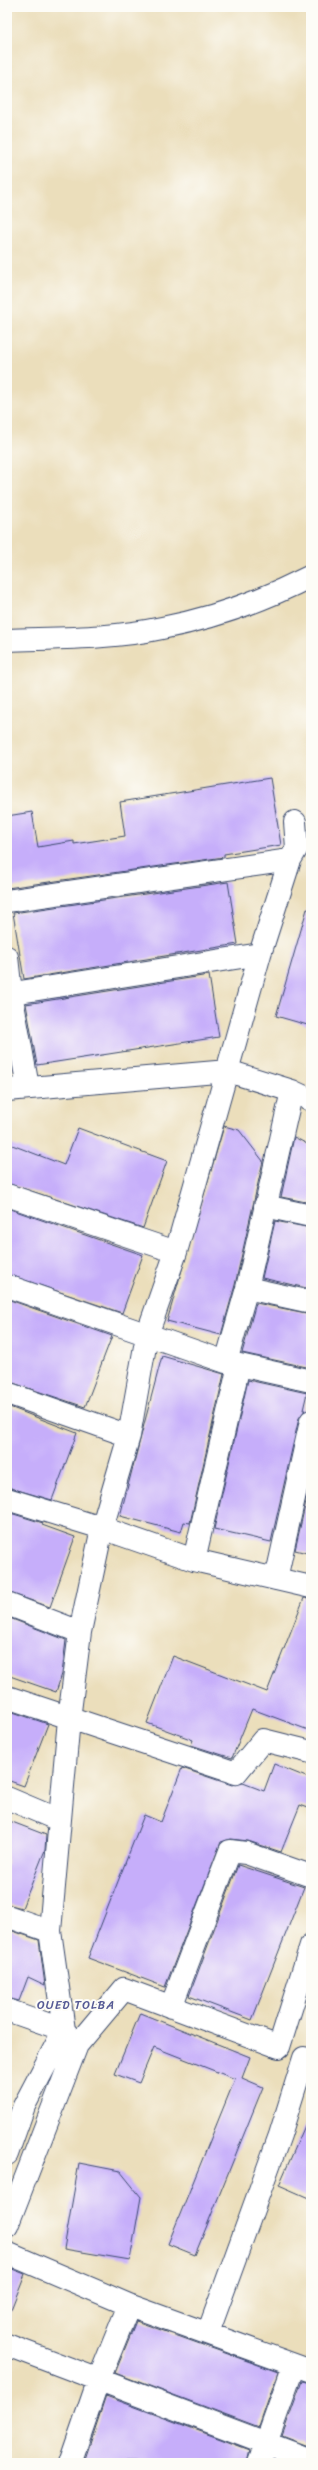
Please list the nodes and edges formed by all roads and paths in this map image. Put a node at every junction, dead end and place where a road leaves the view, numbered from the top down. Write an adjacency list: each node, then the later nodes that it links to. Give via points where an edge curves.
1 (311, 576): 2 (street, via 250,603 206,618 161,629 115,635)
2 (7, 640)
3 (295, 822): 4 (street, via 297,848)
4 (290, 860): 5 (street); 6 (street)
5 (7, 901)
6 (260, 954): 8 (street); 9 (street)
7 (7, 957): 8 (street)
8 (9, 993): 10 (street)
9 (228, 1071): 10 (street); 12 (street); 17 (street)
10 (28, 1087): 11 (street)
11 (7, 1090)
12 (292, 1091): 13 (street); 15 (street)
13 (311, 1100)
14 (7, 1195): 17 (street)
15 (265, 1206): 16 (street); 19 (street)
16 (311, 1216)
17 (176, 1252): 21 (street)
18 (7, 1286): 21 (street)
19 (247, 1288): 20 (street); 22 (street)
20 (311, 1302)
21 (147, 1335): 22 (street); 26 (street)
22 (232, 1364): 23 (street); 29 (street)
23 (311, 1381)
24 (7, 1393): 26 (street)
25 (311, 1421): 30 (street)
26 (129, 1436): 28 (street)
27 (7, 1499): 28 (street)
28 (102, 1528): 29 (street); 33 (street)
29 (194, 1560): 30 (street)
30 (276, 1579): 31 (street)
31 (311, 1586)
32 (7, 1604): 33 (street)
33 (80, 1632): 35 (street)
34 (7, 1696): 35 (street)
35 (69, 1719): 36 (street, via 236,1773 263,1740); 38 (street)
36 (311, 1752)
37 (7, 1798): 38 (street)
38 (59, 1820): 41 (street)
39 (311, 1876): 43 (street, via 246,1852 230,1851)
40 (7, 1916): 41 (street)
41 (50, 1931): 45 (street)
42 (311, 1945): 46 (street)
43 (171, 2006): 45 (street, via 124,1989); 46 (street)
44 (7, 2010): 45 (street)
45 (70, 2038): 48 (street); 49 (street)
46 (279, 2047): 47 (street)
47 (308, 2059): 55 (street)
48 (16, 2102): 49 (street); 50 (street)
49 (42, 2133): 51 (street)
50 (7, 2154)
51 (13, 2194): 52 (street)
52 (7, 2226)
53 (7, 2253): 54 (street)
54 (129, 2304): 55 (street); 58 (street)
55 (208, 2333): 57 (street)
56 (7, 2345): 58 (street)
57 (302, 2368): 59 (street)
58 (99, 2379): 59 (street); 61 (street)
59 (266, 2442): 60 (street); 62 (street)
60 (311, 2460)
61 (70, 2463)
62 (259, 2463)

